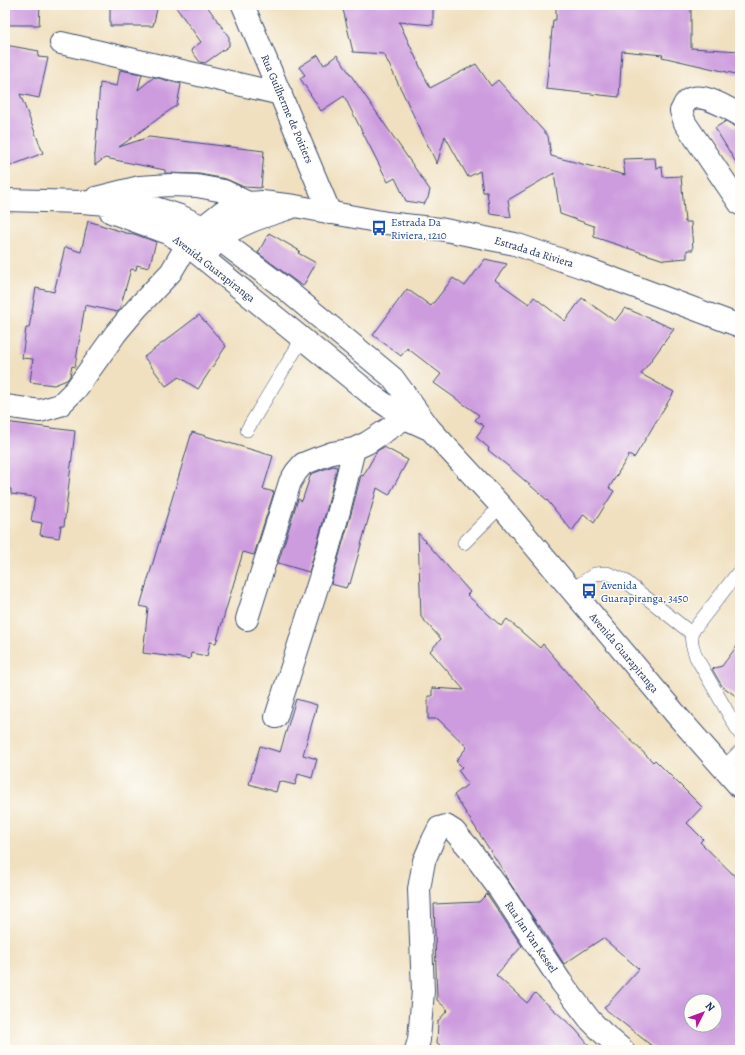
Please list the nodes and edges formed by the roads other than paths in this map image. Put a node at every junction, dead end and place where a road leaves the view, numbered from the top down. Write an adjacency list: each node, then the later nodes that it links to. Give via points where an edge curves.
1 (243, 5): 3 (street, Rua Guilherme de Poitiers)
2 (61, 43): 3 (street)
3 (281, 94): 10 (street, Rua Guilherme de Poitiers)
4 (740, 115): 8 (street, via 709,99 698,98 686,102 681,111 685,123)
5 (5, 200): 6 (street)
6 (82, 202): 7 (street, via 140,187 171,185 224,191); 11 (street, Avenida Guarapiranga, via 155,208 180,216); 12 (street, Avenida Guarapiranga, via 168,234)
7 (248, 203): 9 (street, Estrada da Riviera); 11 (street, Estrada da Riviera, via 222,212)
8 (740, 204)
9 (295, 206): 10 (street, Estrada da Riviera); 11 (street, Estrada da Riviera)
10 (330, 213): 13 (street, Estrada da Riviera, via 440,229 515,244)
11 (211, 233): 12 (street, Estrada da Riviera); 17 (street, Avenida Guarapiranga, via 284,288 393,378)
12 (195, 251): 14 (street, Avenida Guarapiranga); 15 (street, Estrada da Riviera, via 137,308 116,332 76,389 60,405 40,411)
13 (740, 326)
14 (302, 339): 16 (street, Avenida Guarapiranga, via 373,396); 18 (lane)
15 (5, 406)
16 (405, 418): 17 (street, Avenida Guarapiranga); 19 (street)
17 (430, 429): 20 (street, Avenida Guarapiranga)
18 (247, 430)
19 (354, 449): 24 (street, via 318,458 303,464 296,472 290,482); 26 (street, via 324,563)
20 (501, 506): 21 (lane); 23 (street, Avenida Guarapiranga)
21 (464, 543)
22 (740, 570): 25 (lane)
23 (571, 590): 25 (lane, via 595,574 607,573 624,580); 29 (street, Avenida Guarapiranga)
24 (247, 619)
25 (692, 633): 27 (lane, via 696,657)
26 (276, 717)
27 (740, 734)
28 (740, 751): 29 (lane)
29 (723, 768): 30 (street, Avenida Guarapiranga)
30 (740, 787)
31 (416, 1050): 32 (street, Rua Jan Van Kessel, via 423,991 419,889 424,861 432,840 439,828 446,826 454,831 500,890 590,1020)
32 (623, 1050)

